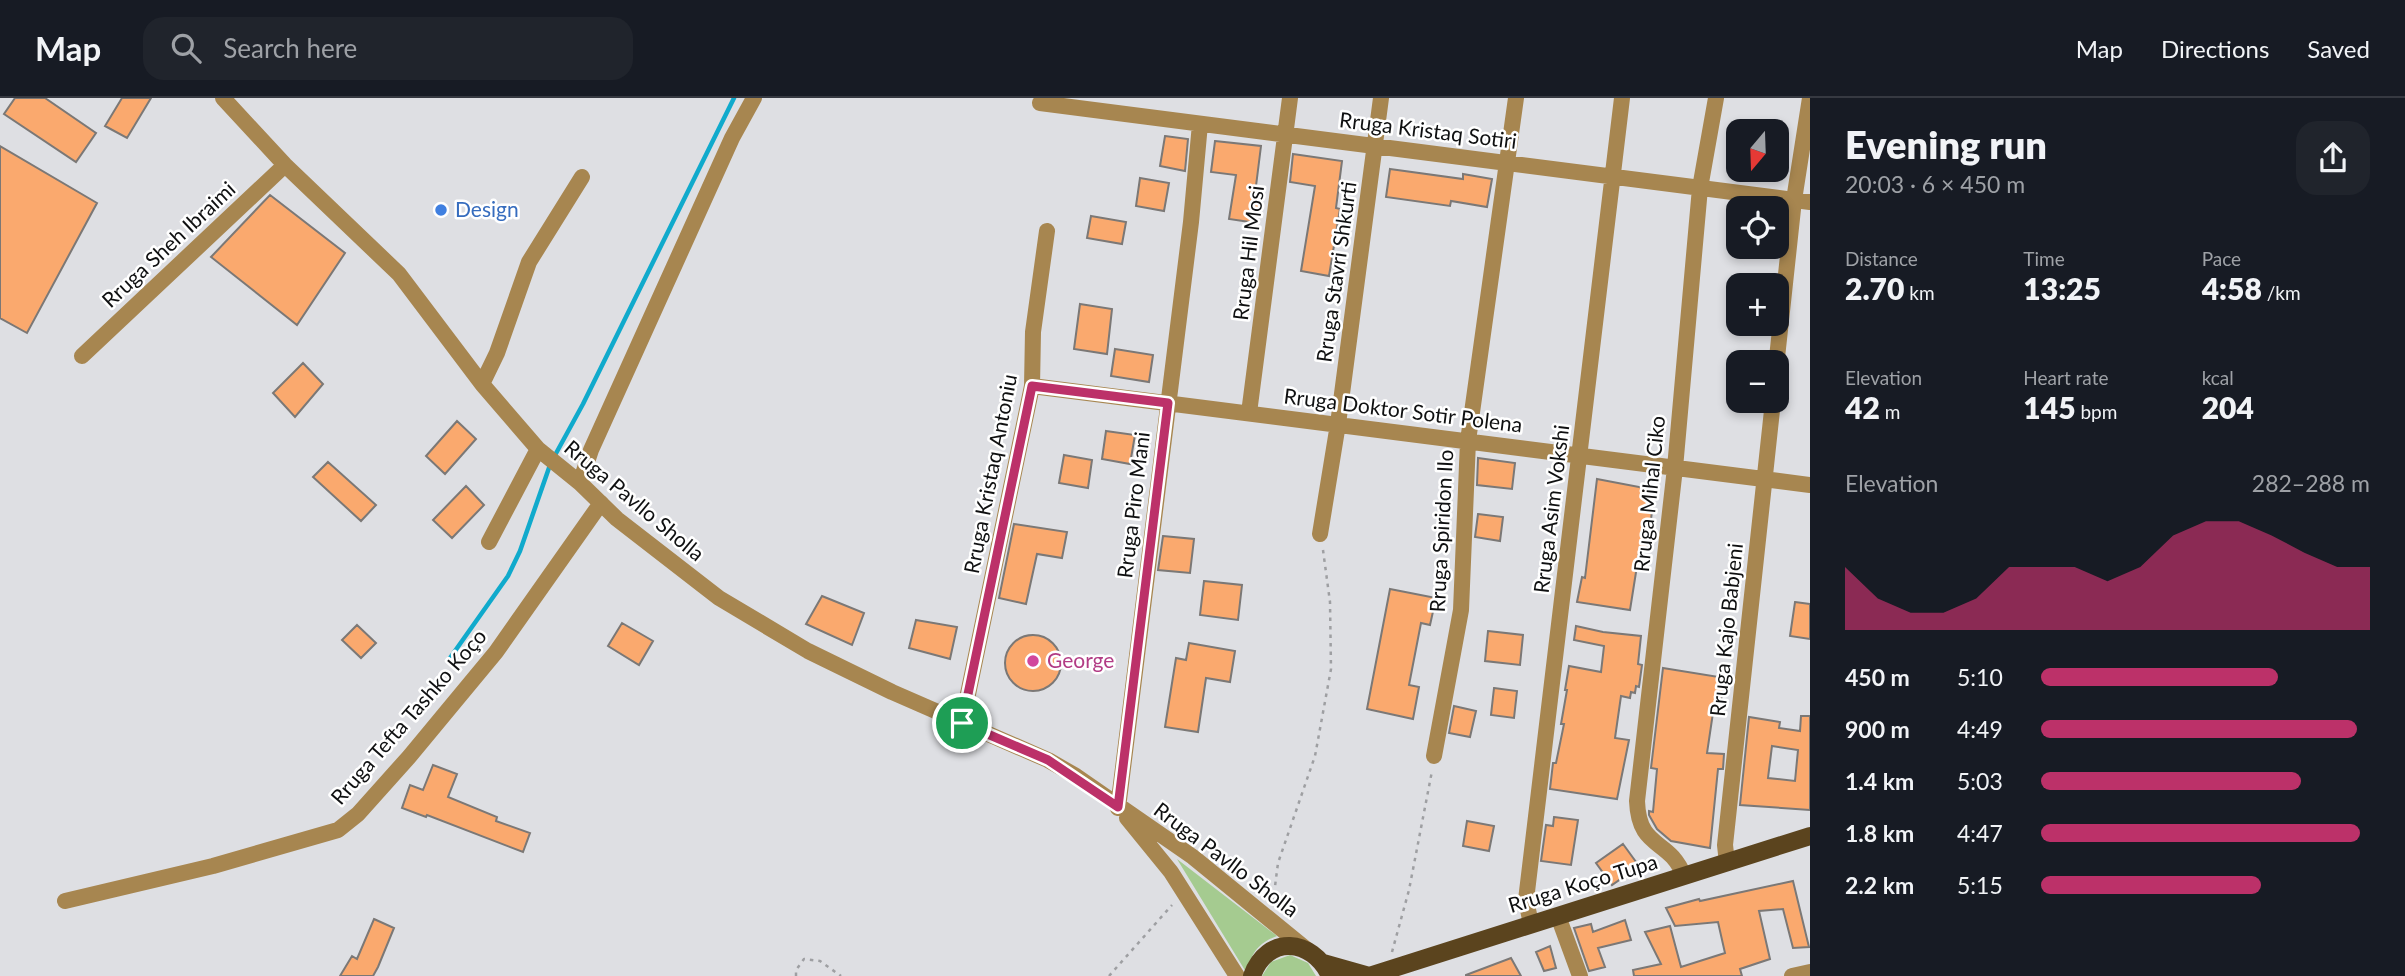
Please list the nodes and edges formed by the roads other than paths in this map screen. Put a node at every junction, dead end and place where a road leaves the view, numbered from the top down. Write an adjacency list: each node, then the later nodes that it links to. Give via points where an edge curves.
1 (223, 98): 14 (street, Rruga Pavllo Sholla)
2 (754, 98): 33 (street)
3 (1290, 98): 11 (street, Rruga Hil Mosi)
4 (1381, 98): 12 (street, Rruga Stavri Shkurti)
5 (1516, 98): 13 (street, Rruga Spiridon Ilo)
6 (1622, 98): 15 (street, Rruga Asim Vokshi)
7 (1716, 98): 17 (street, Rruga Mihal Ciko)
8 (1810, 99): 18 (street)
9 (1040, 103): 10 (street, Rruga Kristaq Sotiri)
10 (1200, 124): 11 (street, Rruga Kristaq Sotiri); 24 (street, Rruga Piro Mani)
11 (1285, 134): 12 (street, Rruga Kristaq Sotiri); 25 (street, Rruga Hil Mosi)
12 (1375, 146): 13 (street, Rruga Kristaq Sotiri); 27 (street, Rruga Stavri Shkurti)
13 (1506, 163): 15 (street, Rruga Kristaq Sotiri); 28 (street, Rruga Spiridon Ilo)
14 (285, 165): 21 (street, Rruga Sheh Ibraimi); 22 (street, Rruga Pavllo Sholla, via 399,274)
15 (1612, 176): 17 (street, Rruga Kristaq Sotiri); 30 (street, Rruga Asim Vokshi)
16 (582, 177): 22 (street, via 529,262)
17 (1700, 188): 18 (street, Rruga Kristaq Sotiri); 31 (street, Rruga Mihal Ciko)
18 (1802, 201): 20 (street)
19 (1047, 231): 23 (street, Rruga Kristaq Antoniu, via 1032,332)
20 (1779, 350)
21 (82, 356)
22 (482, 384): 29 (street, Rruga Pavllo Sholla)
23 (1032, 386): 24 (street, Rruga Doktor Sotir Polena); 38 (street, Rruga Kristaq Antoniu)
24 (1168, 403): 25 (street, Rruga Doktor Sotir Polena); 40 (street, Rruga Piro Mani)
25 (1249, 413): 27 (street, Rruga Doktor Sotir Polena)
26 (1772, 413): 32 (street, Rruga Kajo Babjeni)
27 (1338, 424): 28 (street, Rruga Doktor Sotir Polena); 36 (street, Rruga Stavri Shkurti)
28 (1468, 441): 30 (street, Rruga Doktor Sotir Polena); 39 (street, Rruga Spiridon Ilo, via 1461,610)
29 (538, 449): 33 (street, Rruga Pavllo Sholla); 37 (street)
30 (1580, 454): 31 (street, Rruga Doktor Sotir Polena); 46 (street, Rruga Asim Vokshi, via 1526,900)
31 (1675, 468): 32 (street, Rruga Doktor Sotir Polena); 43 (street, Rruga Mihal Ciko, via 1637,801 1643,833 1679,863)
32 (1764, 480): 34 (street, Rruga Doktor Sotir Polena); 42 (street, Rruga Kajo Babjeni, via 1725,845)
33 (580, 483): 35 (street, Rruga Pavllo Sholla)
34 (1810, 485)
35 (601, 503): 38 (street, Rruga Pavllo Sholla, via 719,598 808,650); 44 (street, Rruga Tefta Tashko Koço, via 496,652 401,766 338,830)
36 (1320, 534)
37 (489, 542)
38 (962, 723): 40 (street, Rruga Pavllo Sholla, via 1048,760)
39 (1434, 757)
40 (1118, 807): 47 (street, Rruga Pavllo Sholla, via 1194,857); 50 (street, Rruga Pavllo Sholla, via 1184,892)
41 (1810, 836): 42 (main road, Rruga Koço Tupa)
42 (1727, 863): 43 (main road, Rruga Koço Tupa)
43 (1684, 876): 45 (main road, Rruga Koço Tupa)
44 (65, 901)
45 (1558, 916): 46 (main road, Rruga Koço Tupa); 53 (street)
46 (1531, 924): 52 (main road, Rruga Koço Tupa)
47 (1306, 949): 48 (main road); 51 (main road, via 1290,945 1273,949 1260,959)
48 (1327, 969): 52 (main road, Rruga Koço Tupa)
49 (1810, 972): 54 (street)
50 (1237, 976)
51 (1252, 976)
52 (1369, 976)
53 (1580, 976)
54 (1792, 976)

